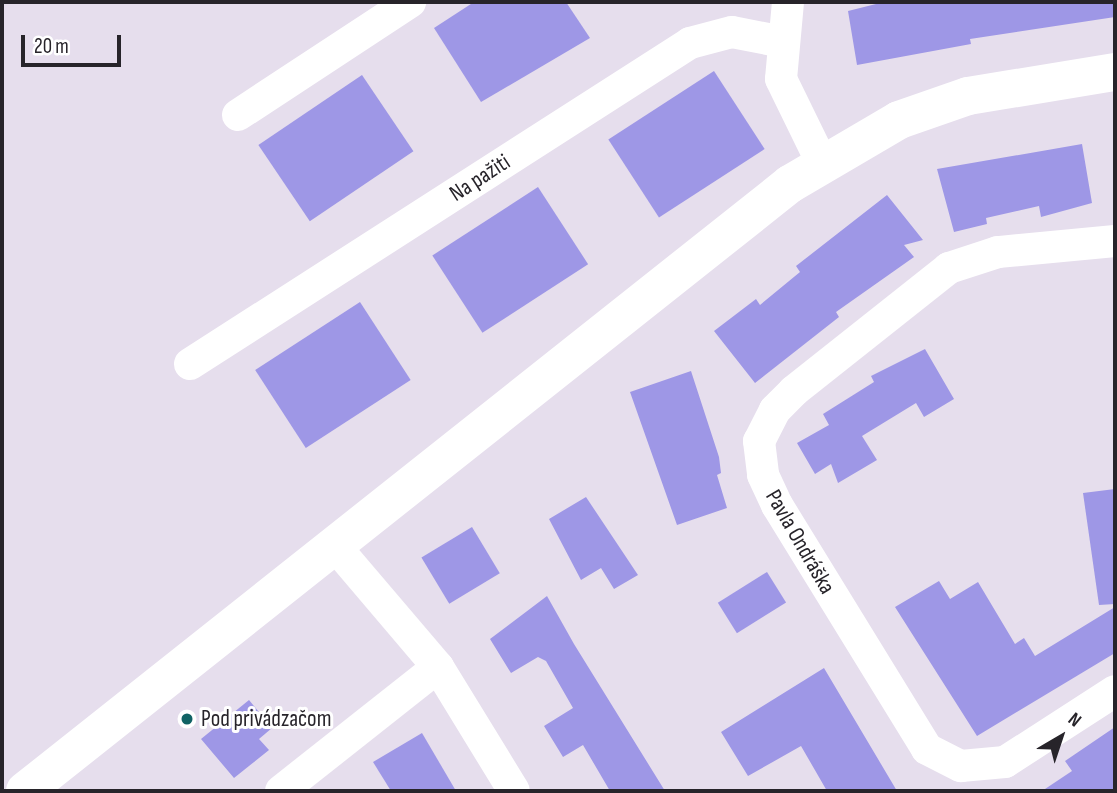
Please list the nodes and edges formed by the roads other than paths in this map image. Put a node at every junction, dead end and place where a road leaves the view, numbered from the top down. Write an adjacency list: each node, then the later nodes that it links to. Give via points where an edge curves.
1 (410, 2): 5 (street)
2 (788, 2): 3 (street)
3 (783, 42): 6 (street, via 785,94); 8 (street, Na pažiti, via 732,32 690,43)
4 (1115, 72): 6 (street, via 968,96 899,120)
5 (238, 115)
6 (822, 163): 9 (street, via 713,242)
7 (1115, 241): 11 (street, Pavla Ondráška, via 998,252 949,268 794,391 775,410 759,441 763,475 777,505 927,749 961,766 1005,762)
8 (190, 364)
9 (335, 546): 10 (street); 12 (street)
10 (438, 667): 13 (street); 14 (street)
11 (1115, 691)
12 (25, 791)
13 (281, 791)
14 (514, 791)

